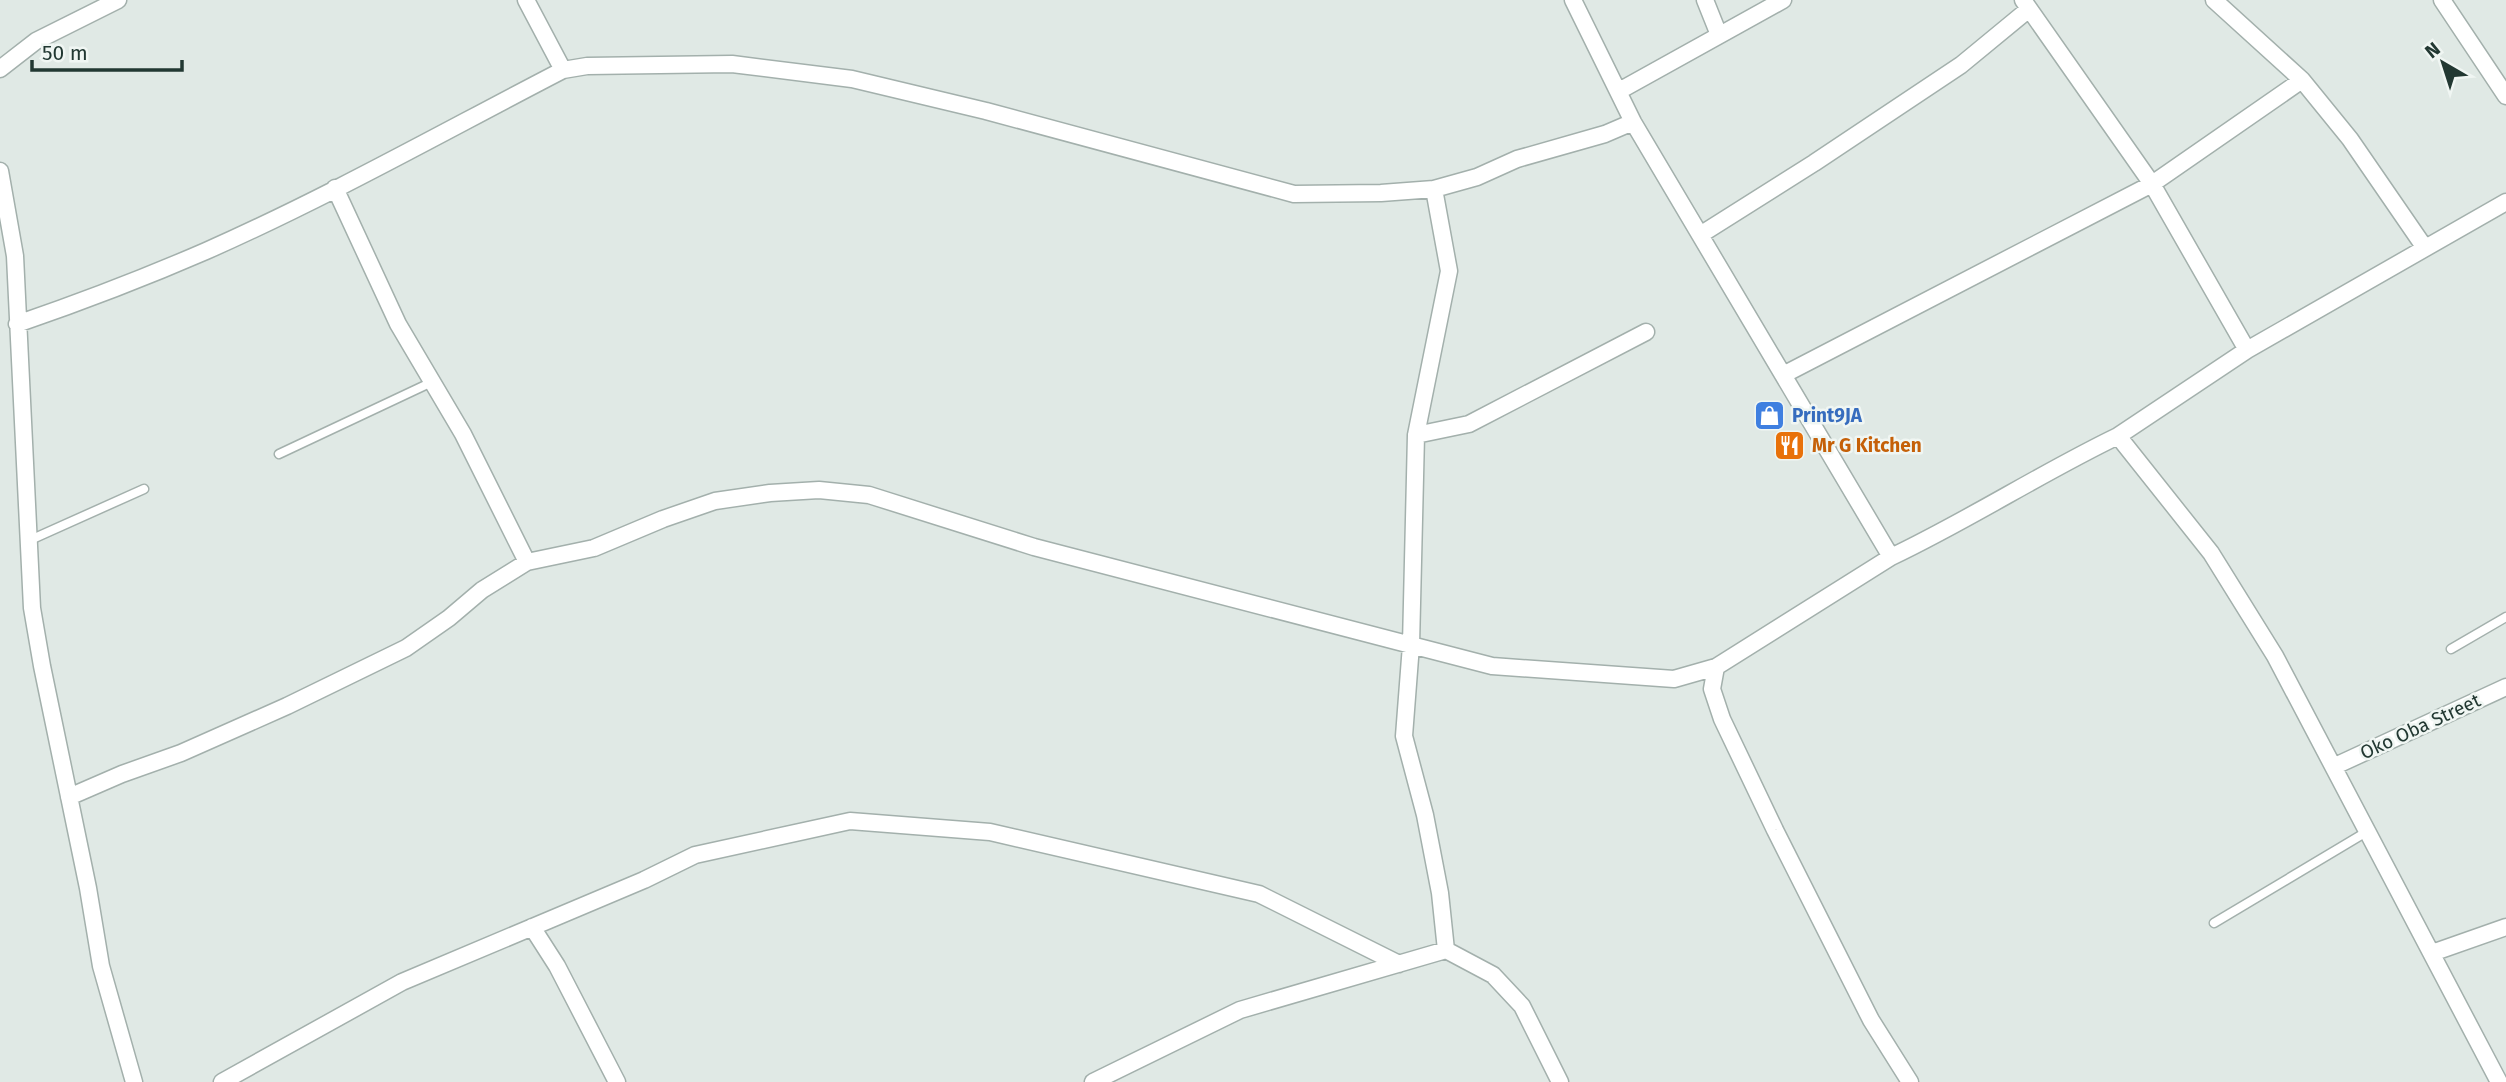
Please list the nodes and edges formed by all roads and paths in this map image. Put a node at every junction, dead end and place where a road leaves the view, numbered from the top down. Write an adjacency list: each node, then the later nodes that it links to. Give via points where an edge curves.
1 (118, 0): 10 (street, via 36,41)
2 (526, 0): 11 (street)
3 (1573, 0): 13 (street)
4 (1704, 0): 9 (street)
5 (1783, 0): 9 (street)
6 (2214, 0): 12 (street)
7 (2442, 0): 14 (street)
8 (2026, 5): 17 (street); 21 (street, via 1961,65)
9 (1719, 35): 13 (street)
10 (0, 69)
11 (563, 69): 18 (street); 19 (street, via 733,64 852,79 1294,194)
12 (2302, 80): 17 (street); 22 (street, via 2350,139)
13 (1619, 91): 15 (street)
14 (2506, 96)
15 (1633, 122): 19 (street); 21 (street)
16 (0, 171): 23 (street, via 15,256)
17 (2152, 184): 25 (street); 26 (street)
18 (335, 188): 23 (street, via 207,250); 27 (street, via 398,324)
19 (1434, 189): 28 (street, via 1449,271)
20 (2506, 202): 22 (street)
21 (1700, 235): 26 (street)
22 (2425, 248): 25 (street)
23 (17, 324): 32 (street)
24 (1646, 332): 28 (street, via 1468,424)
25 (2247, 349): 29 (street)
26 (1783, 375): 33 (street)
27 (432, 382): 30 (lane); 34 (street)
28 (1416, 435): 36 (street)
29 (2119, 436): 33 (street); 40 (street, via 2211,554 2275,656)
30 (279, 454)
31 (144, 489): 32 (lane)
32 (28, 541): 41 (street, via 32,608)
33 (1891, 557): 38 (street)
34 (527, 562): 36 (street, via 594,548 715,501 818,490 869,495 1034,547); 41 (street, via 406,648 181,753)
35 (2506, 617): 37 (lane)
36 (1411, 645): 38 (street, via 1492,666 1674,679); 46 (street, via 1404,736 1440,893)
37 (2451, 649)
38 (1716, 667): 54 (street, via 1712,689 1722,719 1871,1020)
39 (2506, 687): 40 (street, Oko Oba Street)
40 (2335, 766): 42 (street)
41 (69, 797): 49 (street, via 101,966)
42 (2368, 830): 43 (lane); 47 (street)
43 (2214, 923)
44 (531, 927): 48 (street, via 695,856 850,821 990,832 1259,894); 50 (street, via 402,982); 51 (street)
45 (2506, 927): 47 (street)
46 (1446, 950): 48 (street); 53 (street, via 1493,975 1522,1006)
47 (2432, 953): 55 (street)
48 (1399, 964): 52 (street, via 1240,1010)
49 (134, 1082)
50 (222, 1082)
51 (617, 1082)
52 (1093, 1082)
53 (1560, 1082)
54 (1910, 1082)
55 (2499, 1082)

